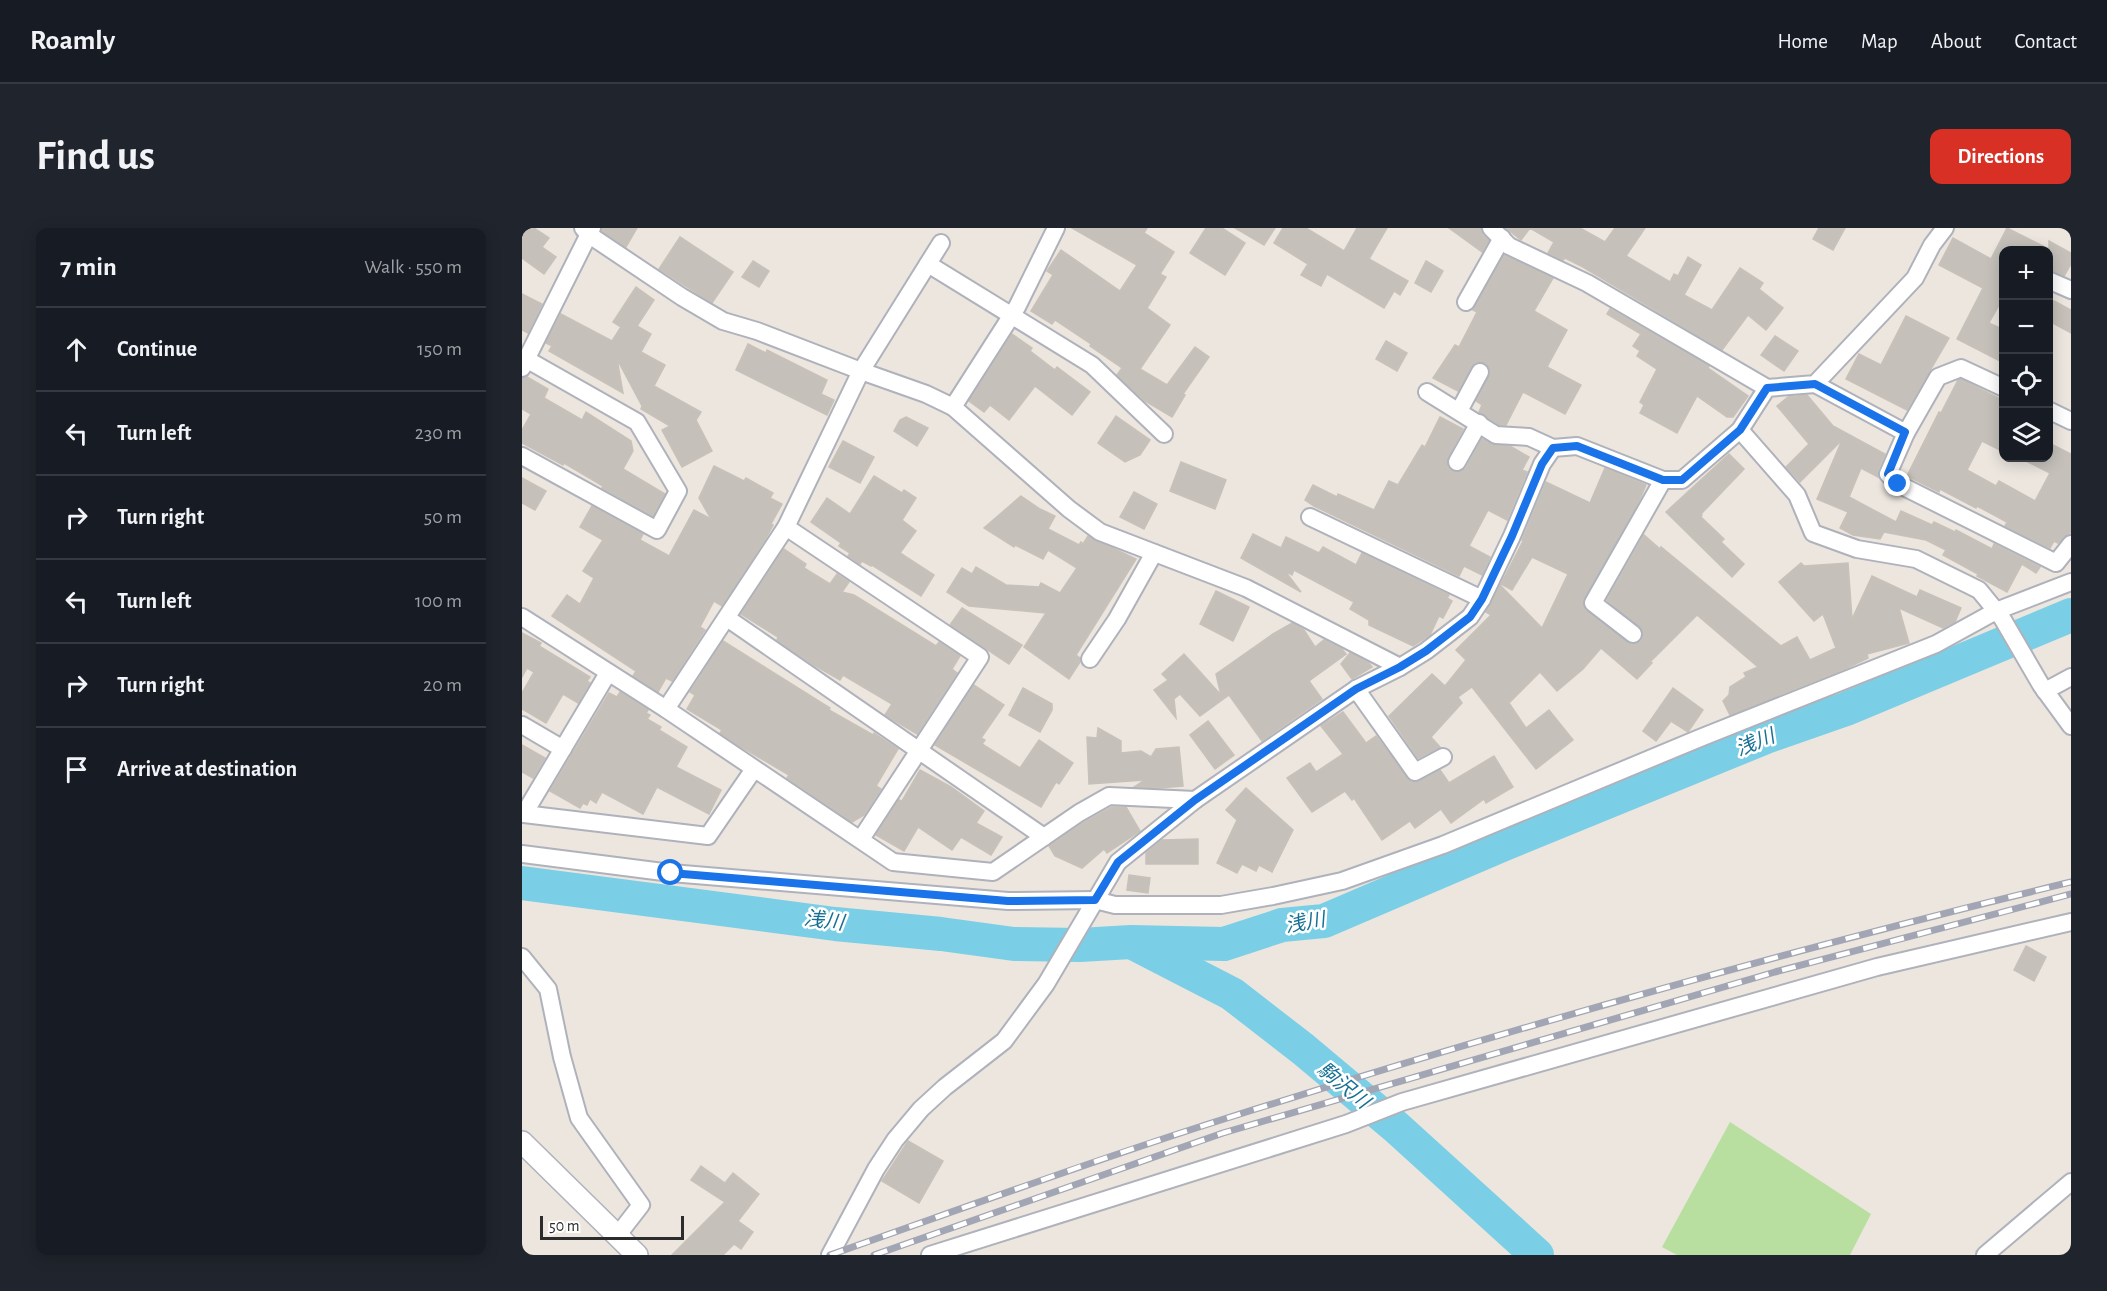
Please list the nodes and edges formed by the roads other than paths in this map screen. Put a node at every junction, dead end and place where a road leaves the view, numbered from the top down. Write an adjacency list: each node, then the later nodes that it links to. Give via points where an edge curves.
1 (1056, 228): 10 (street)
2 (1945, 228): 14 (street, via 1915,278)
3 (587, 230): 11 (street); 12 (street, via 723,321)
4 (1496, 233): 9 (street); 16 (street, via 1509,246 1587,283)
5 (941, 243): 6 (street)
6 (928, 264): 10 (street); 12 (street)
7 (2053, 282): 8 (street)
8 (2071, 290)
9 (1466, 302)
10 (1012, 314): 18 (street); 25 (street, via 1092,365)
11 (524, 364): 27 (street, via 638,422 678,491 657,530)
12 (861, 371): 18 (street); 31 (street)
13 (1480, 372): 19 (street)
14 (1815, 384): 16 (street); 24 (street)
15 (1999, 386): 24 (street, via 1961,368 1938,377)
16 (1767, 388): 23 (street)
17 (1428, 392): 19 (street)
18 (953, 407): 33 (street, via 1100,532)
19 (1459, 411): 22 (street)
20 (2053, 412): 21 (street)
21 (2071, 421)
22 (1479, 423): 26 (street, via 1496,435 1529,436); 28 (street)
23 (1740, 430): 29 (street, via 1682,480); 36 (street, via 1797,495 1813,533 1857,549 1916,559 1979,590)
24 (1905, 432): 32 (street, via 1888,474 1898,484 2056,563)
25 (1164, 434)
26 (1553, 448): 29 (street, via 1577,446); 35 (street, via 1542,464)
27 (522, 456)
28 (1457, 462)
29 (1663, 480): 39 (street, via 1593,603)
30 (1310, 517): 35 (street)
31 (786, 527): 38 (street); 50 (street, via 980,657)
32 (2071, 544)
33 (1154, 553): 40 (street); 41 (street, via 1246,588)
34 (2071, 582): 36 (street)
35 (1482, 599): 41 (street, via 1470,617)
36 (1999, 615): 44 (street); 57 (street, via 1443,845 1342,881 1221,905 1115,905)
37 (522, 617): 42 (street)
38 (727, 618): 46 (street); 50 (street)
39 (1634, 634)
40 (1090, 658)
41 (1400, 667): 45 (street)
42 (608, 674): 46 (street); 49 (street)
43 (2071, 677): 44 (street)
44 (2043, 688): 48 (street)
45 (1356, 689): 51 (street, via 1415,772); 53 (street)
46 (666, 709): 52 (street)
47 (522, 725): 49 (street)
48 (2071, 726)
49 (563, 749): 52 (street, via 524,814 708,836)
50 (921, 750): 54 (street); 55 (street)
51 (1443, 757)
52 (754, 769): 55 (street)
53 (1195, 800): 54 (street, via 1109,796); 57 (street, via 1118,862)
54 (1044, 837): 55 (street, via 993,872 893,862)
55 (861, 839)
56 (522, 854): 57 (street, via 671,873 996,900)
57 (1095, 900): 64 (street, via 1046,984 1004,1041 945,1087 896,1140)
58 (2071, 922): 65 (street, via 1866,969 1402,1102 1346,1124)
59 (522, 957): 62 (street, via 548,989 579,1118 641,1205)
60 (522, 1142): 62 (street)
61 (2071, 1182): 66 (street)
62 (617, 1236): 63 (street)
63 (637, 1255)
64 (830, 1255)
65 (930, 1255)
66 (1985, 1255)

